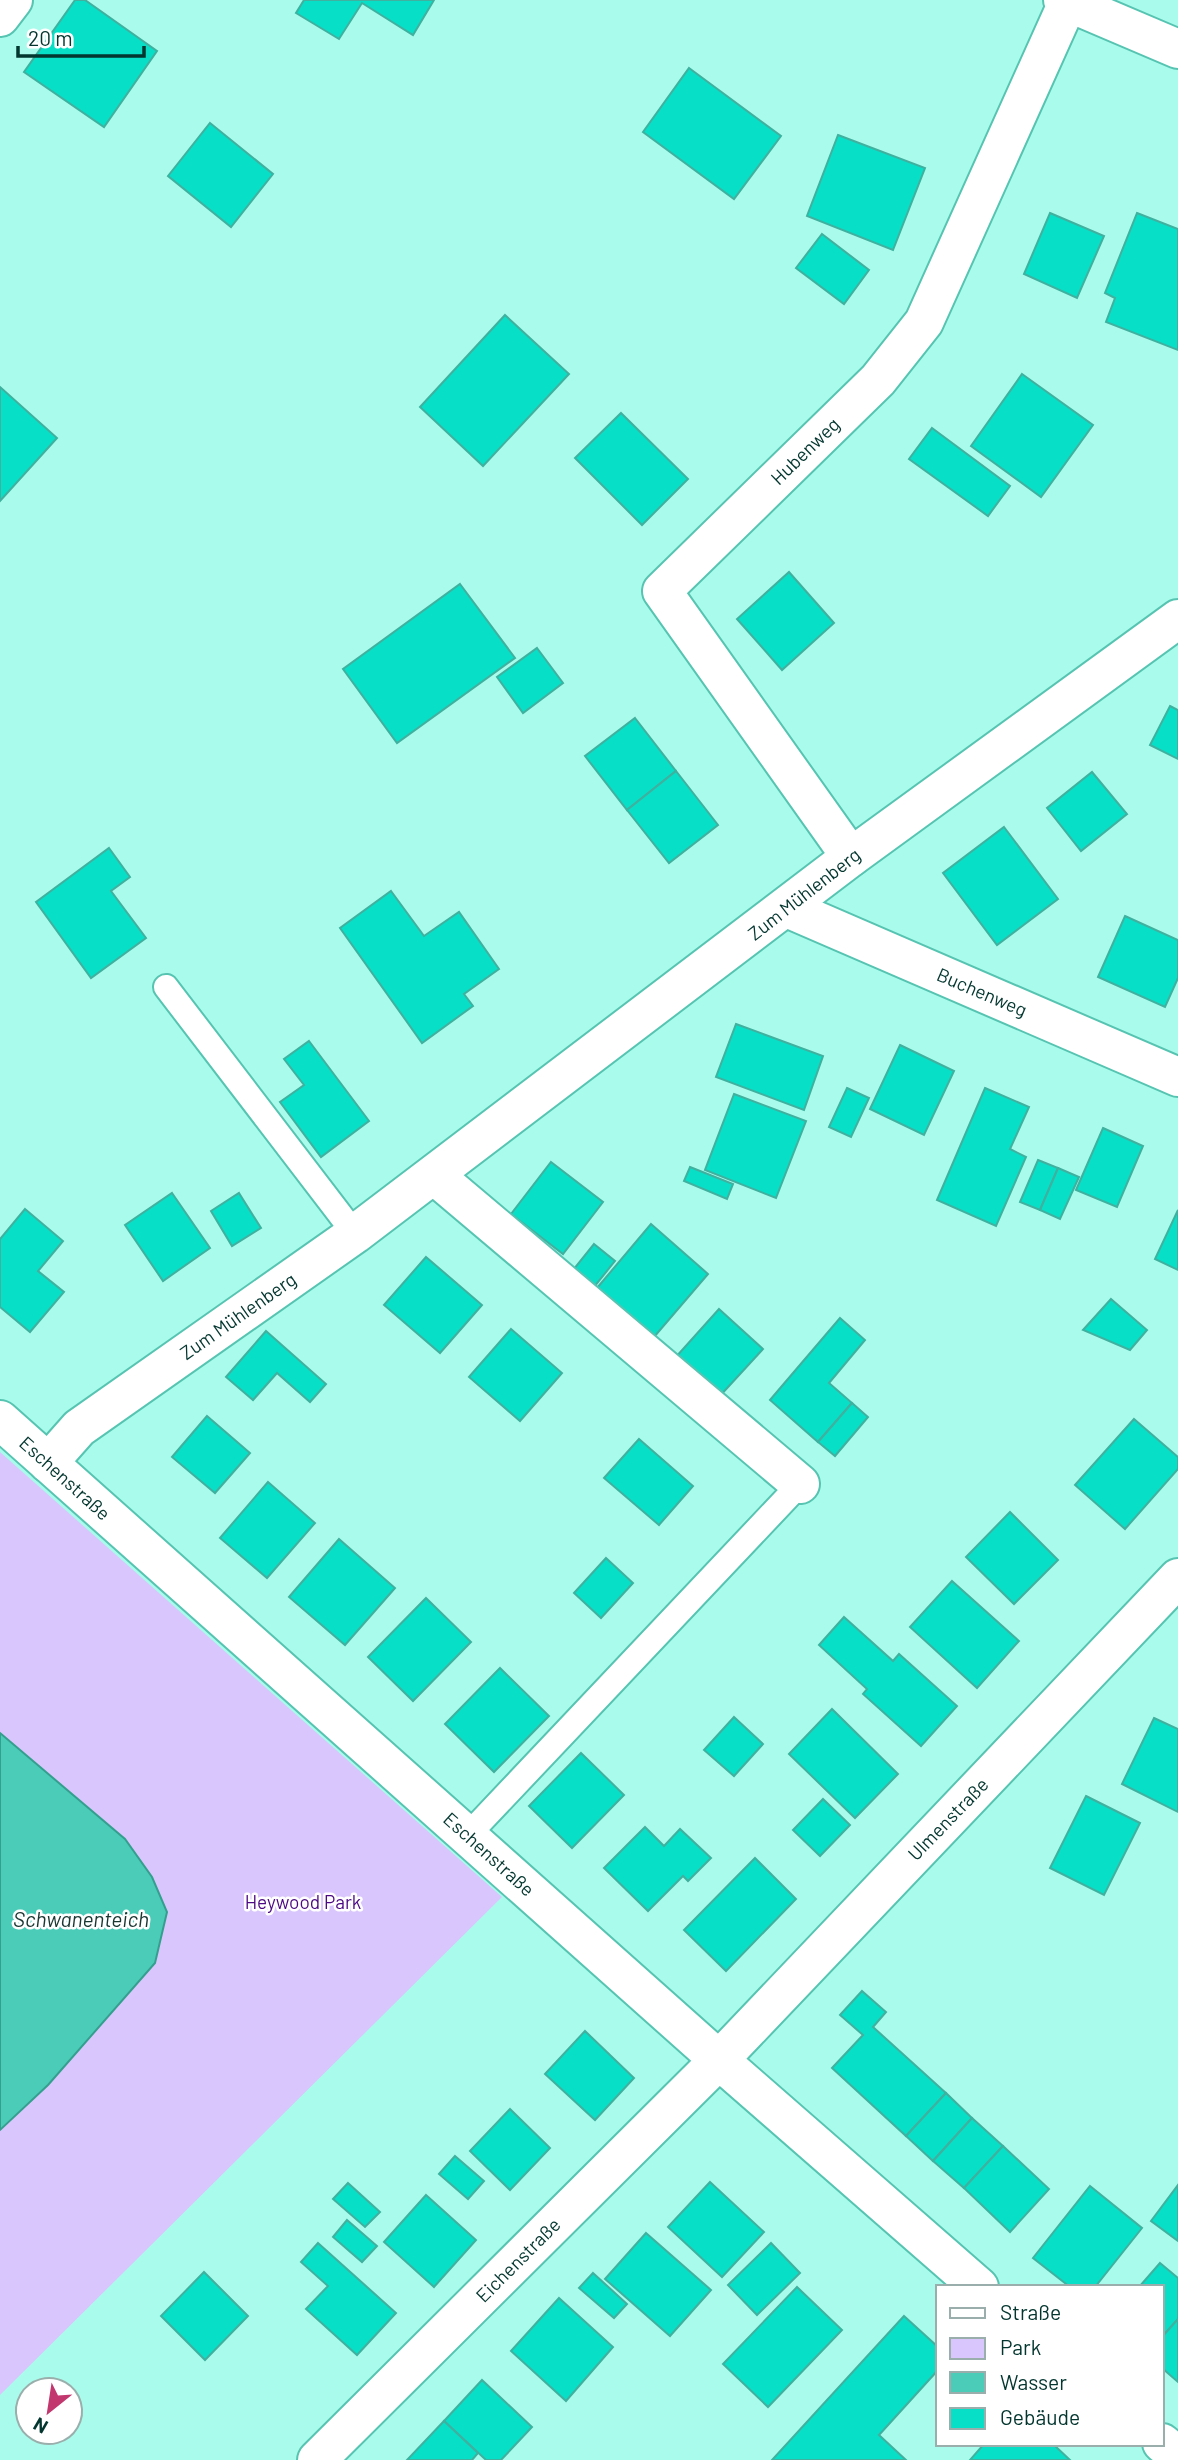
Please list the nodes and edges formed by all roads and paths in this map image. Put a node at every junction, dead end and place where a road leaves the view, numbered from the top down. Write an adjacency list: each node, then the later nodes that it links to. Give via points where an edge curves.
1 (13, 0): 3 (street)
2 (1066, 1): 4 (street); 6 (street, Hubenweg, via 924,322 878,380 662,591)
3 (0, 17)
4 (1178, 49)
5 (1178, 619): 6 (street, Zum Mühlenberg)
6 (851, 857): 7 (street, Zum Mühlenberg)
7 (787, 908): 9 (street, Buchenweg); 10 (street, Zum Mühlenberg)
8 (166, 987): 11 (lane)
9 (1178, 1077)
10 (435, 1175): 11 (street, Zum Mühlenberg); 14 (street)
11 (355, 1234): 13 (street, Zum Mühlenberg, via 79,1428)
12 (0, 1420): 13 (street, Eschenstraße)
13 (48, 1463): 16 (street, Eschenstraße)
14 (800, 1484): 16 (lane)
15 (1178, 1578): 17 (street, Ulmenstraße)
16 (467, 1835): 17 (street, Eschenstraße)
17 (719, 2060): 18 (street, Eschenstraße); 21 (street, Eichenstraße)
18 (977, 2285)
19 (1164, 2445): 20 (street)
20 (1178, 2456)
21 (317, 2460)

